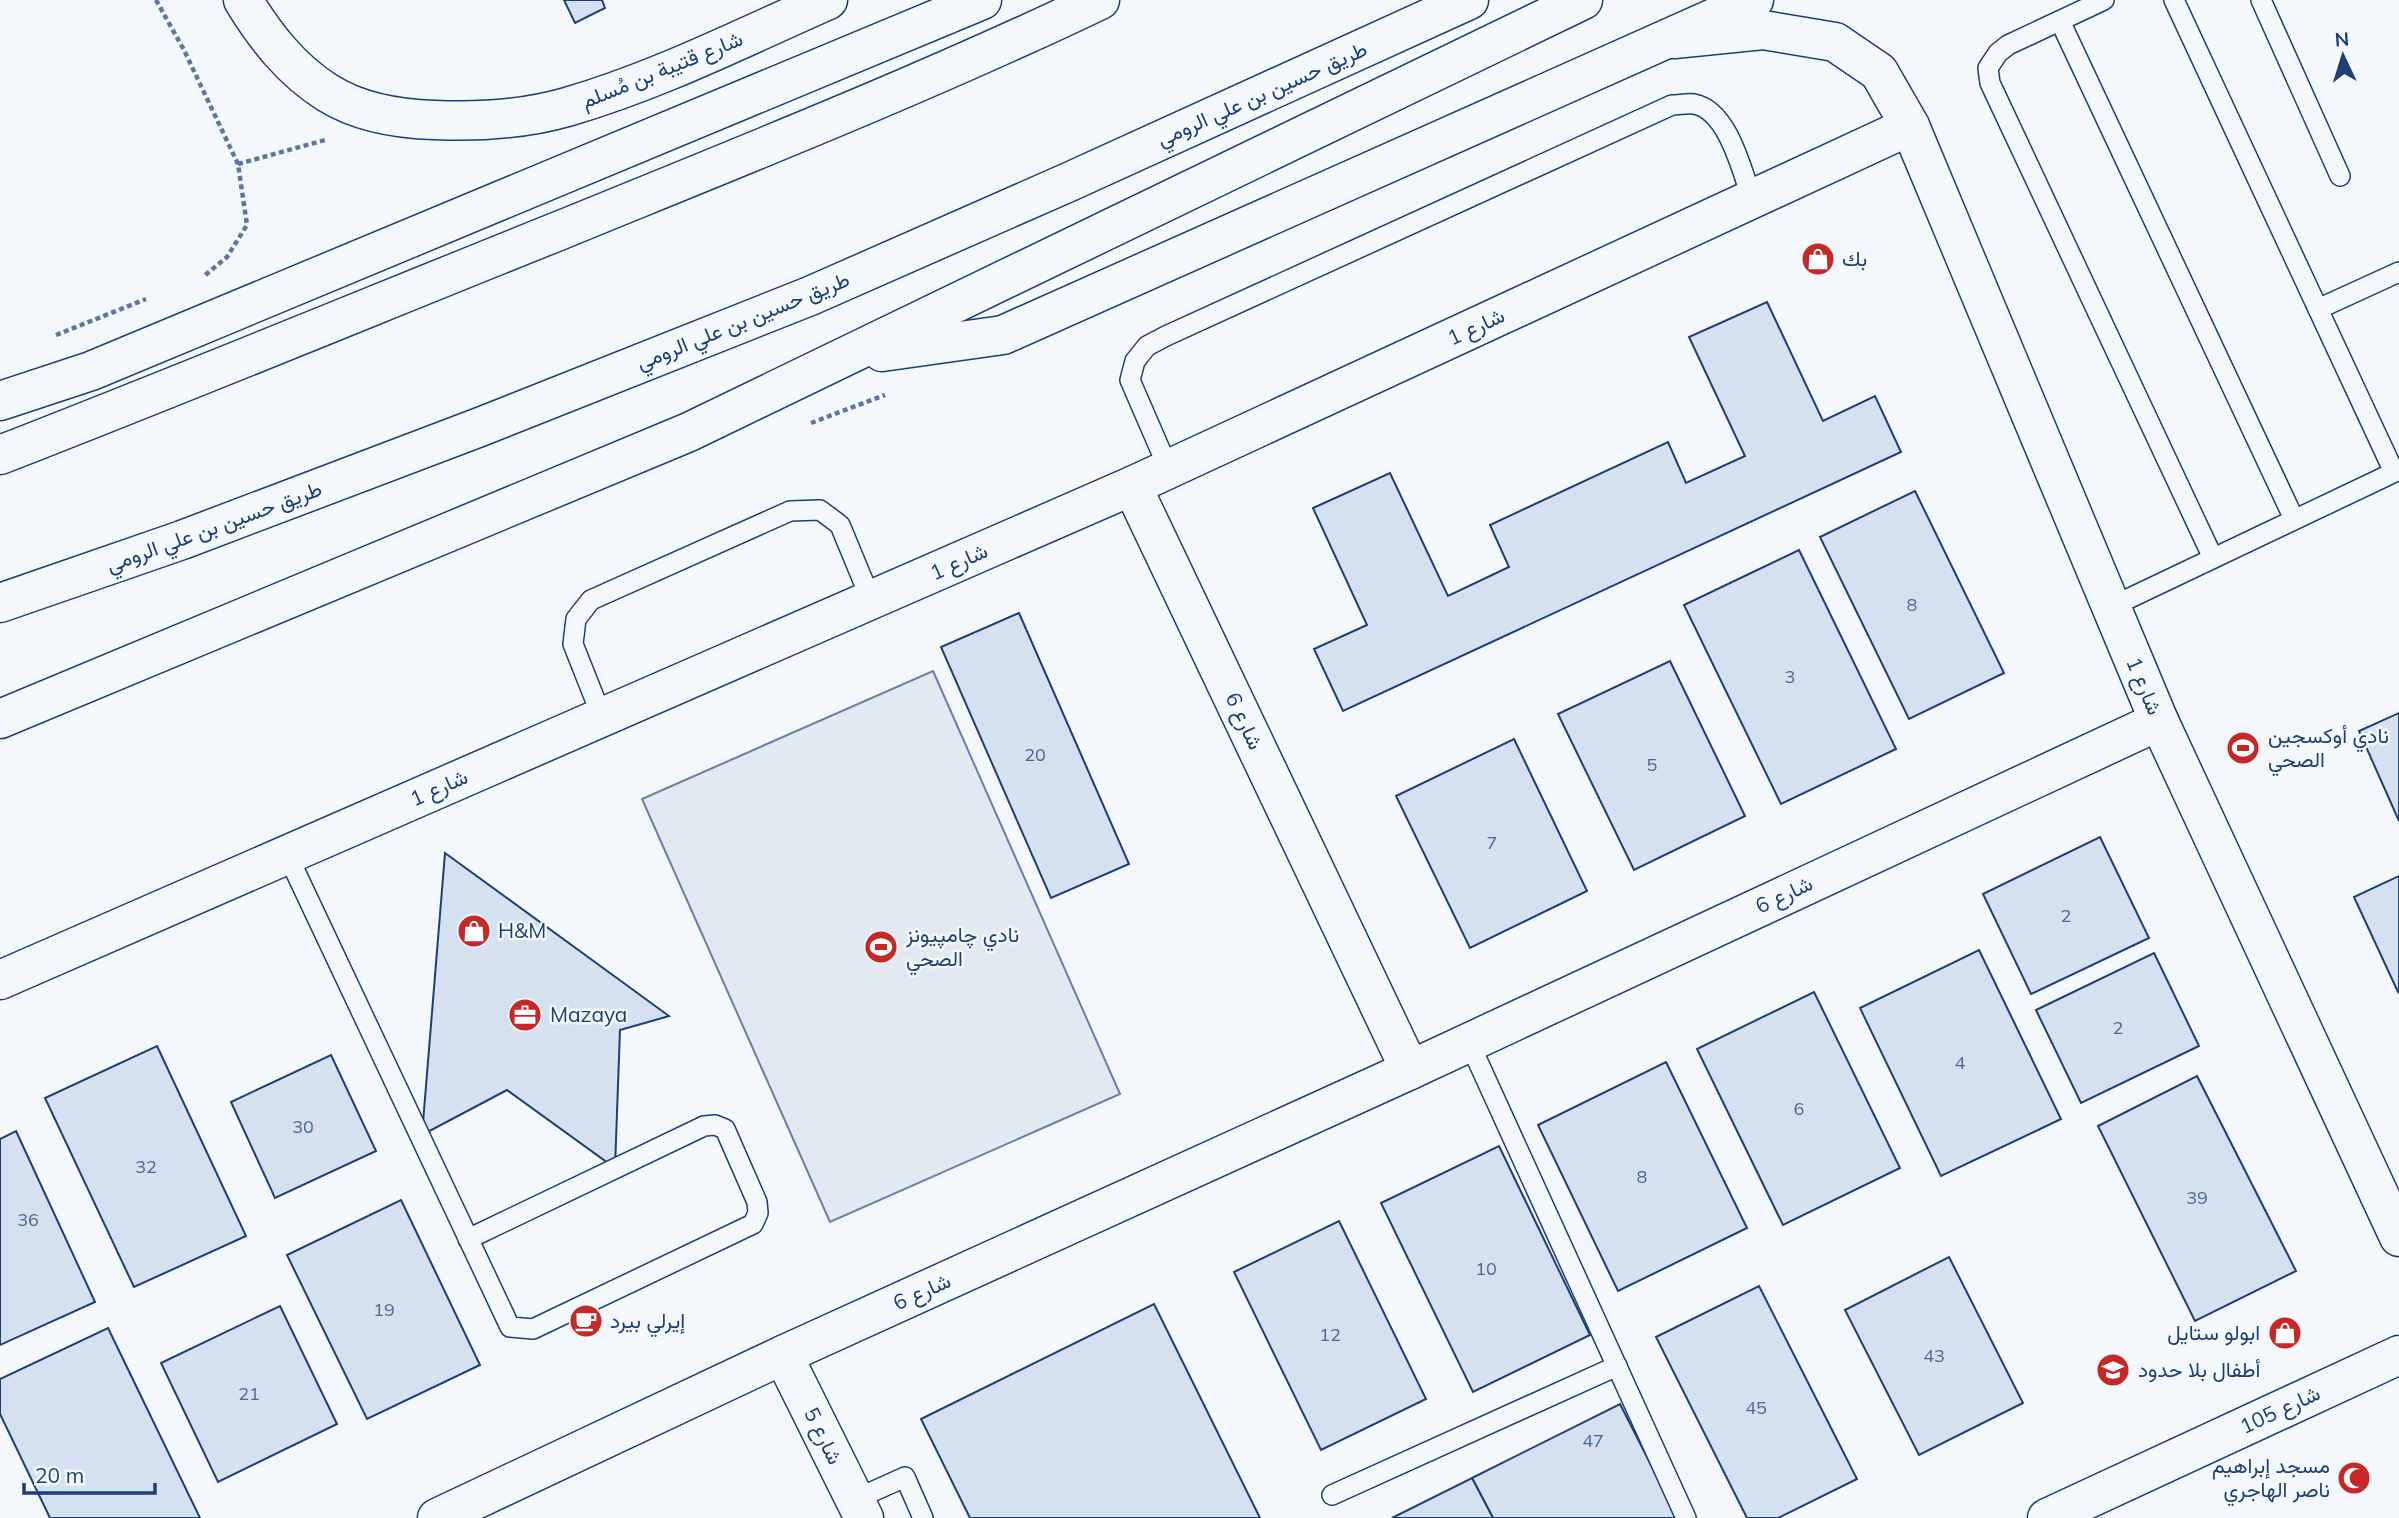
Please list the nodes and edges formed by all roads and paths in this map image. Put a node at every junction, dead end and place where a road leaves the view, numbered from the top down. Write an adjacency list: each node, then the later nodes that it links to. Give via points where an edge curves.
1 (156, 0): 16 (path)
2 (243, 0): 3 (main road, شارع قتيبة بن مُسلم, via 288,61 331,95 399,119 449,121 509,118 565,108 651,78)
3 (828, 0)
4 (982, 0): 25 (main road, via 91,371)
5 (1100, 0): 26 (main road, via 758,150)
6 (1469, 0): 33 (main road, طريق حسين بن علي الرومي, via 810,296 480,427)
7 (1583, 0): 24 (main road)
8 (1754, 0): 13 (main road)
9 (2104, 0): 12 (lane)
10 (2174, 0): 22 (lane)
11 (2261, 0): 17 (lane)
12 (2060, 21): 30 (lane); 31 (lane, via 1998,53 1988,68 1990,83)
13 (1665, 39): 14 (main road, شارع 1, via 1763,30 1835,42 1879,72); 24 (main road, via 1003,335)
14 (1910, 125): 18 (main road, شارع 1); 34 (main road, شارع 1)
15 (332, 138): 16 (path)
16 (239, 164): 20 (path, via 247,225 227,257)
17 (2340, 176)
18 (1752, 199): 27 (main road, شارع 1); 27 (lane, via 1724,125 1711,111 1695,104 1672,105 1166,336 1147,346 1135,361 1130,380)
19 (2399, 272): 22 (lane)
20 (200, 279)
21 (153, 296): 23 (path)
22 (2318, 309): 28 (lane)
23 (46, 338)
24 (845, 357): 36 (main road, via 689,432)
25 (0, 401)
26 (0, 456)
27 (1169, 470): 29 (main road, شارع 1)
28 (2396, 471): 30 (lane)
29 (1132, 486): 32 (main road, شارع 1); 41 (main road, شارع 6)
30 (2294, 519): 31 (lane)
31 (2213, 558): 34 (lane)
32 (871, 600): 35 (main road, شارع 1); 35 (lane, via 840,526 820,510 790,511 591,600 576,619 573,644)
33 (0, 603)
34 (2111, 607): 37 (main road, شارع 1)
35 (602, 717): 38 (main road, شارع 1)
36 (0, 719)
37 (2159, 721): 40 (main road, شارع 6); 42 (main road, شارع 1)
38 (287, 854): 39 (main road, شارع 1); 43 (lane)
39 (0, 980)
40 (1469, 1042): 41 (main road, شارع 6); 46 (lane)
41 (1410, 1070): 44 (main road, شارع 6)
42 (2399, 1237)
43 (468, 1239): 43 (lane, via 510,1327 533,1329 753,1224 757,1202 725,1129 704,1126)
44 (783, 1355): 48 (main road, شارع 5); 49 (main road, شارع 6)
45 (2399, 1356): 52 (main road, شارع 105)
46 (1617, 1366): 47 (lane); 51 (lane)
47 (1332, 1495)
48 (859, 1509): 50 (lane, via 905,1477)
49 (437, 1518)
50 (923, 1518)
51 (1686, 1518)
52 (2047, 1518)

